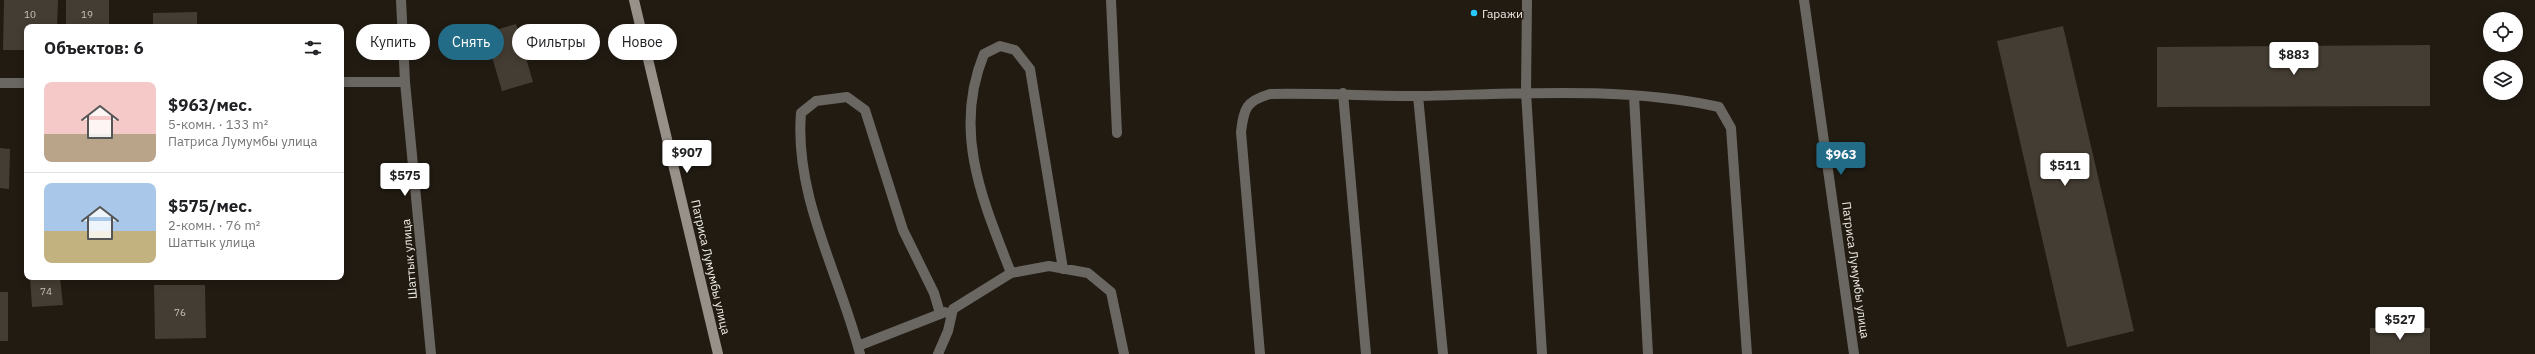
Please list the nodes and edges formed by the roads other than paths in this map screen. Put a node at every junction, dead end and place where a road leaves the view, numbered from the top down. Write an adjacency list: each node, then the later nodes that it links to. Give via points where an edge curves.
1 (401, 0): 7 (street, Шаттык улица)
2 (634, 0): 21 (street, Патриса Лумумбы улица)
3 (1111, 0): 14 (street)
4 (1527, 0): 10 (street)
5 (1804, 0): 30 (street, Патриса Лумумбы улица)
6 (344, 82): 7 (street)
7 (405, 82): 20 (street, Шаттык улица)
8 (0, 83): 9 (street)
9 (24, 83)
10 (1526, 92): 12 (street); 13 (street); 27 (street)
11 (1343, 93): 12 (street); 24 (street, via 1270,94 1256,98 1244,110 1241,132); 25 (street)
12 (1418, 96): 26 (street)
13 (1634, 96): 28 (street); 29 (street, via 1676,98 1719,107 1731,128)
14 (1117, 133)
15 (1062, 269): 16 (street, via 1049,266); 16 (street, via 1030,69 1015,50 1000,46 984,54 974,78 969,126 981,196); 23 (street, via 1088,273 1111,292)
16 (1011, 273): 17 (street)
17 (953, 309): 18 (street); 22 (street, via 948,331)
18 (940, 314): 19 (street); 19 (street, via 934,293 903,230 865,110 847,97 816,102 801,113 799,135 804,177 826,253 852,322)
19 (859, 350)
20 (431, 354)
21 (718, 354)
22 (938, 354)
23 (1124, 354)
24 (1260, 354)
25 (1366, 354)
26 (1443, 354)
27 (1542, 354)
28 (1648, 354)
29 (1747, 354)
30 (1854, 354)

